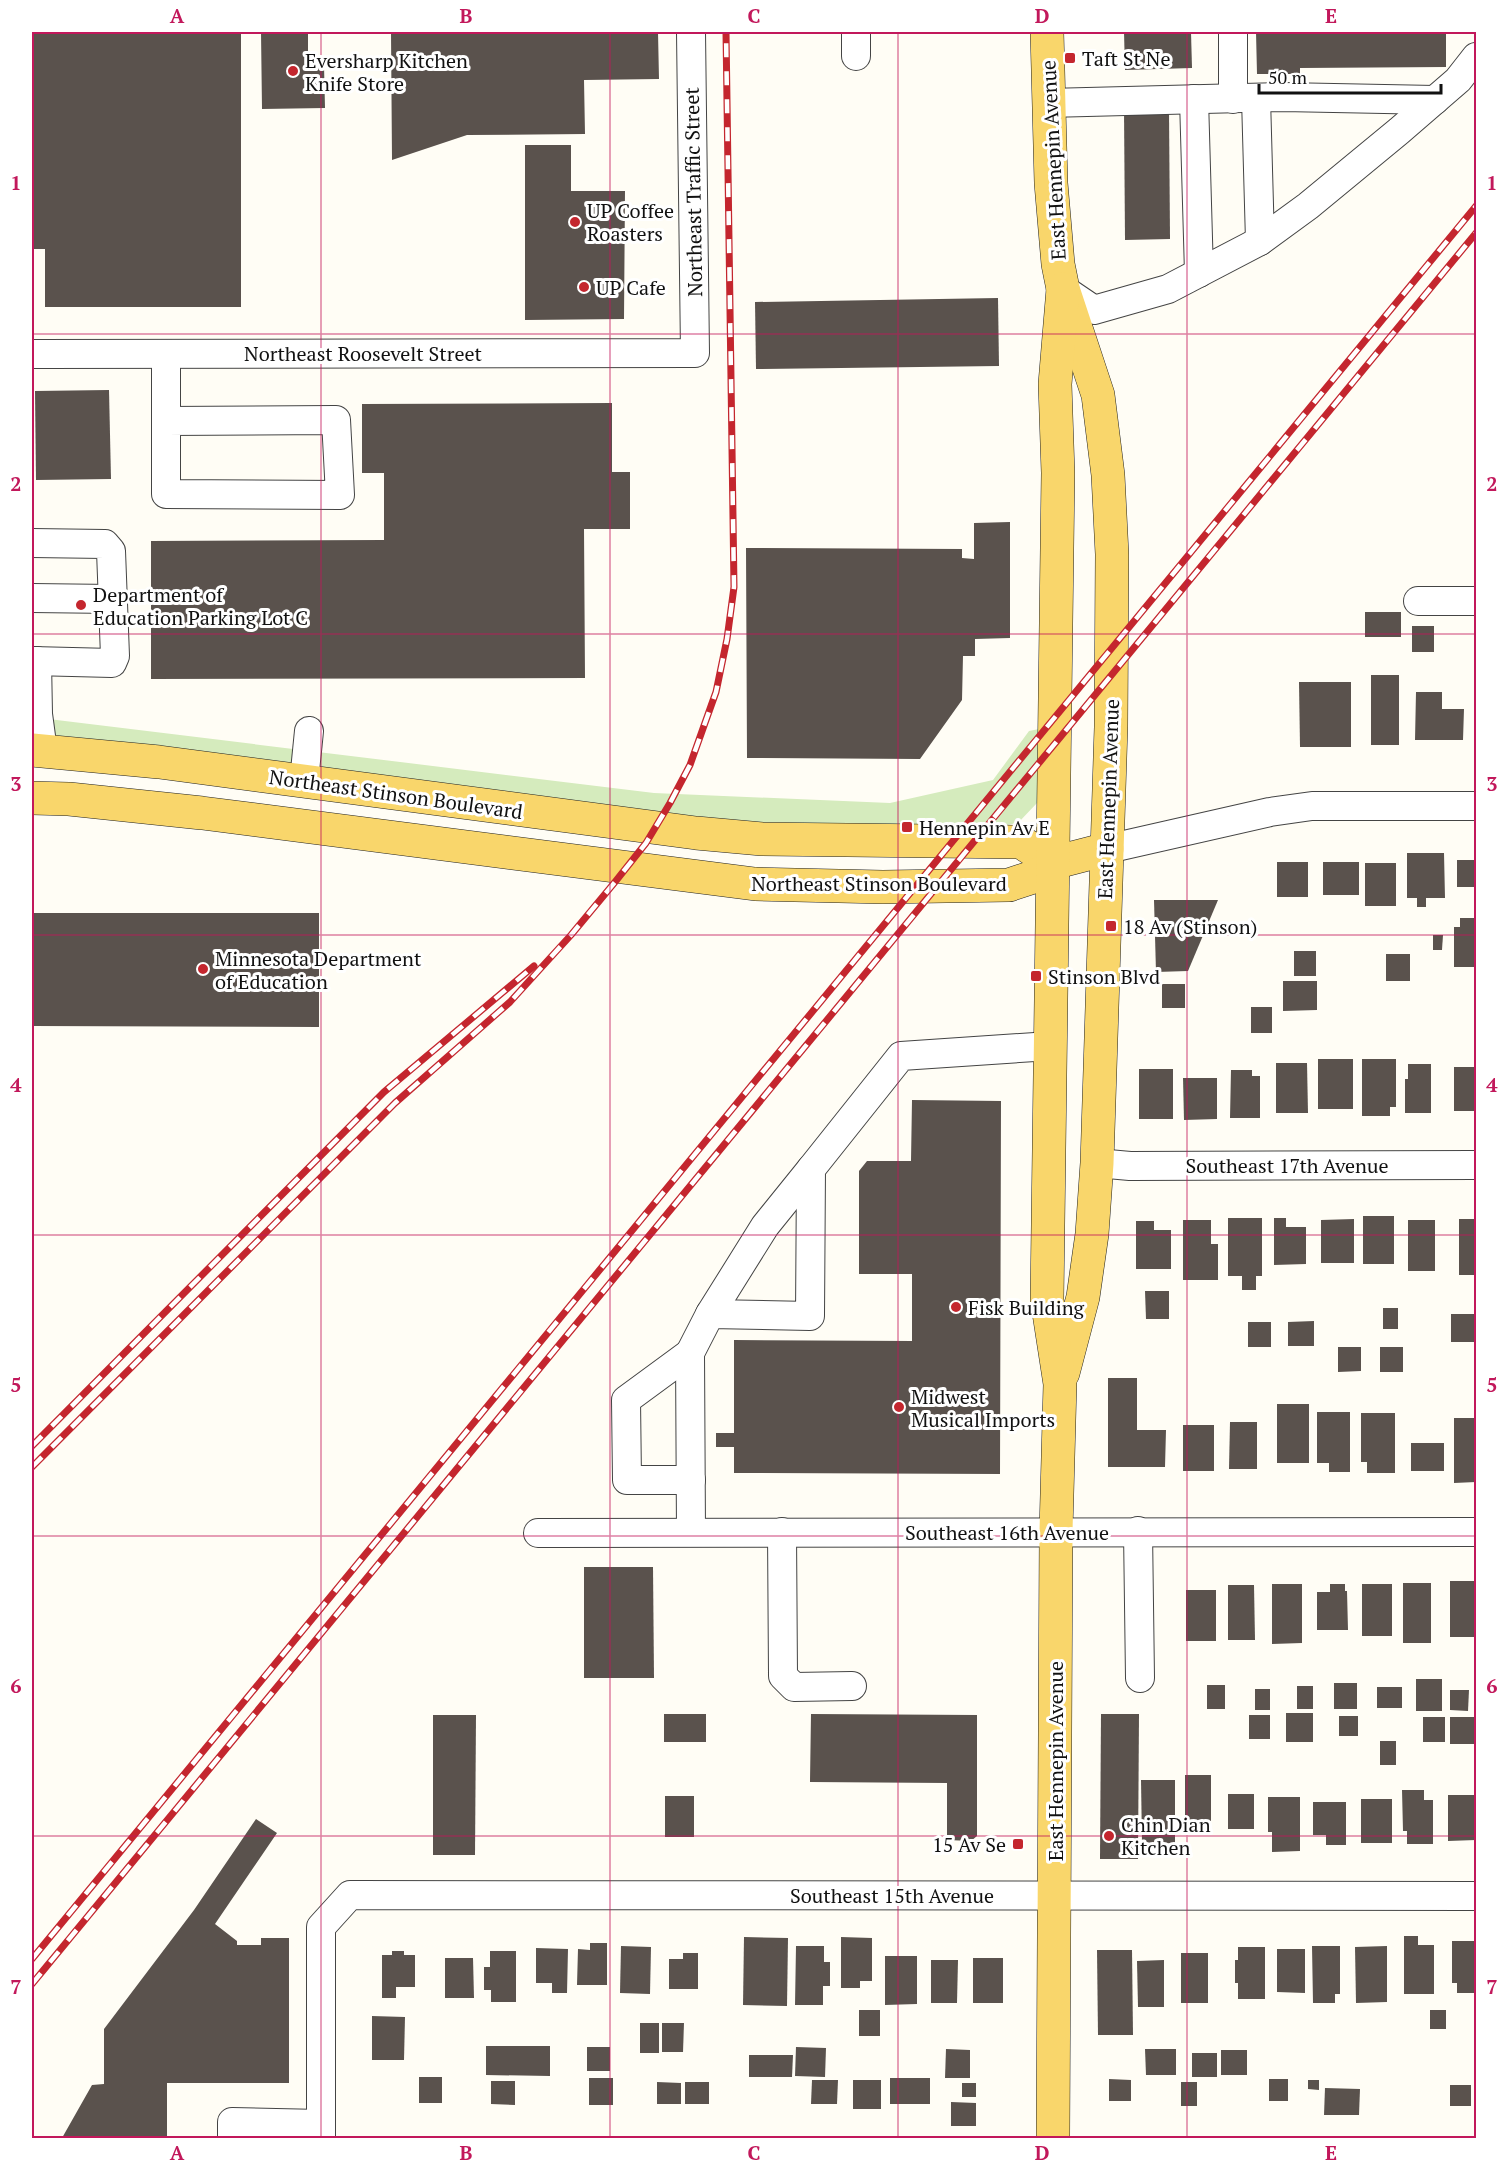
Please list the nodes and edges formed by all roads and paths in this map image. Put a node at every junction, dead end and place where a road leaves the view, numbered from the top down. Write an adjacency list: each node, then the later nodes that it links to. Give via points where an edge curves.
1 (691, 32): 12 (street, Northeast Traffic Street)
2 (1047, 32): 8 (main road, East Hennepin Avenue)
3 (1233, 32): 5 (street)
4 (1476, 57): 7 (street)
5 (1245, 98): 6 (street); 7 (street); 9 (street)
6 (1194, 99): 8 (street); 10 (street)
7 (1435, 100): 9 (street)
8 (1048, 103): 11 (main road, East Hennepin Avenue, via 1051,183)
9 (1260, 241): 10 (street)
10 (1199, 273): 11 (street, via 1168,289 1094,310)
11 (1062, 289): 27 (main road, East Hennepin Avenue, via 1098,394 1108,476 1112,566); 28 (main road, East Hennepin Avenue, via 1055,384 1058,473)
12 (695, 353): 14 (street, Northeast Roosevelt Street)
13 (32, 354): 14 (street, Northeast Roosevelt Street)
14 (166, 354): 15 (street)
15 (166, 421): 15 (street, via 336,420 340,495 166,494)
16 (32, 543): 18 (street, via 105,544 111,551)
17 (32, 598): 18 (street)
18 (113, 599): 21 (street, via 112,663)
19 (1419, 601): 20 (street)
20 (1476, 601)
21 (34, 661): 23 (street)
22 (309, 731): 24 (street)
23 (37, 750): 24 (main road, Northeast Stinson Boulevard)
24 (304, 782): 28 (main road, Northeast Stinson Boulevard, via 751,838 1021,842)
25 (32, 798): 28 (main road, Northeast Stinson Boulevard, via 202,813 755,884 1009,885 1036,876)
26 (1476, 806): 27 (street, via 1312,806)
27 (1107, 849): 28 (main road); 30 (main road, East Hennepin Avenue)
28 (1053, 863): 29 (main road, East Hennepin Avenue)
29 (1050, 1046): 32 (street, via 901,1056); 35 (main road, East Hennepin Avenue, via 1047,1300)
30 (1097, 1163): 31 (street, Southeast 17th Avenue); 35 (main road, East Hennepin Avenue, via 1083,1297)
31 (1476, 1165)
32 (811, 1169): 33 (street, via 765,1226); 33 (street, via 810,1316)
33 (710, 1314): 34 (street)
34 (690, 1353): 36 (street); 36 (street, via 626,1400 627,1480)
35 (1060, 1384): 37 (main road, East Hennepin Avenue)
36 (691, 1480): 38 (street)
37 (1056, 1531): 39 (street, Southeast 16th Avenue); 40 (street, Southeast 16th Avenue); 45 (main road, East Hennepin Avenue)
38 (691, 1532): 39 (street, Southeast 16th Avenue); 42 (street, Southeast 16th Avenue)
39 (782, 1532): 44 (street, via 783,1676 794,1687)
40 (1138, 1532): 41 (street, Southeast 16th Avenue); 43 (street)
41 (1476, 1532)
42 (538, 1533)
43 (1140, 1678)
44 (852, 1686)
45 (1055, 1895): 46 (street, Southeast 15th Avenue); 47 (street, Southeast 15th Avenue, via 350,1895 321,1927); 49 (main road, East Hennepin Avenue)
46 (1476, 1896)
47 (321, 2131): 48 (street, via 232,2122)
48 (232, 2139)
49 (1053, 2139)

